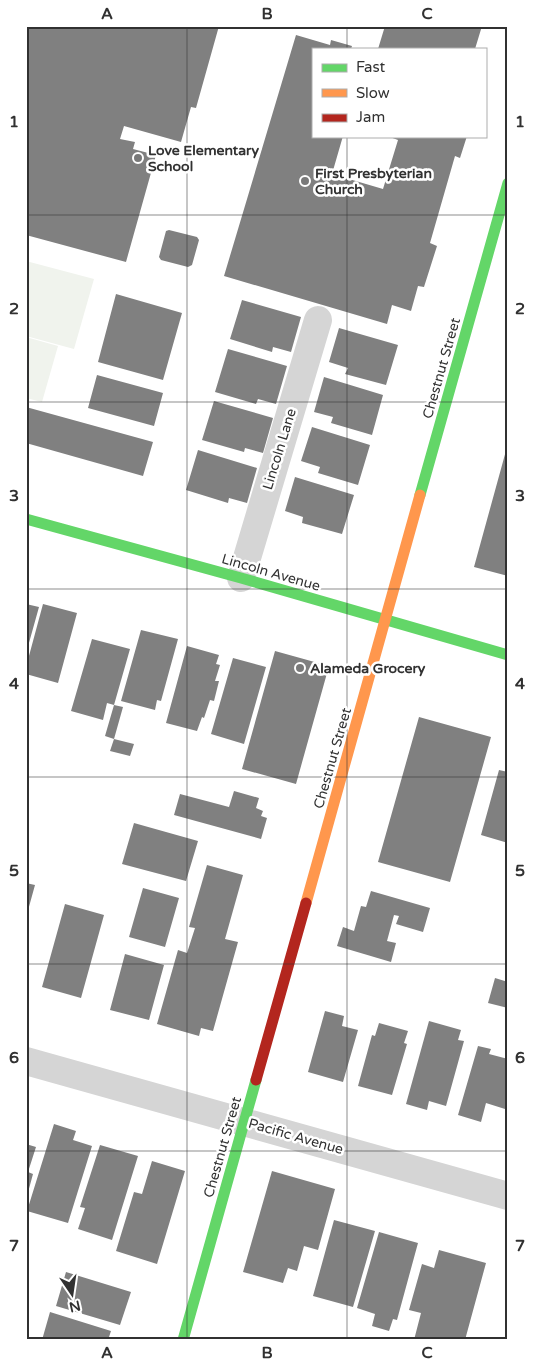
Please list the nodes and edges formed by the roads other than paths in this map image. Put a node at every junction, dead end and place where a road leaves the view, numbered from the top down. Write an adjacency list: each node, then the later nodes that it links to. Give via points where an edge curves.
1 (508, 183): 5 (street, Chestnut Street)
2 (318, 320): 4 (street, Lincoln Lane)
3 (26, 519): 4 (street, Lincoln Avenue)
4 (241, 578): 5 (street, Lincoln Avenue)
5 (386, 620): 6 (street, Lincoln Avenue); 8 (street, Chestnut Street)
6 (508, 654)
7 (26, 1061): 8 (street, Pacific Avenue)
8 (245, 1122): 9 (street, Pacific Avenue); 10 (street, Chestnut Street)
9 (508, 1196)
10 (183, 1340)

